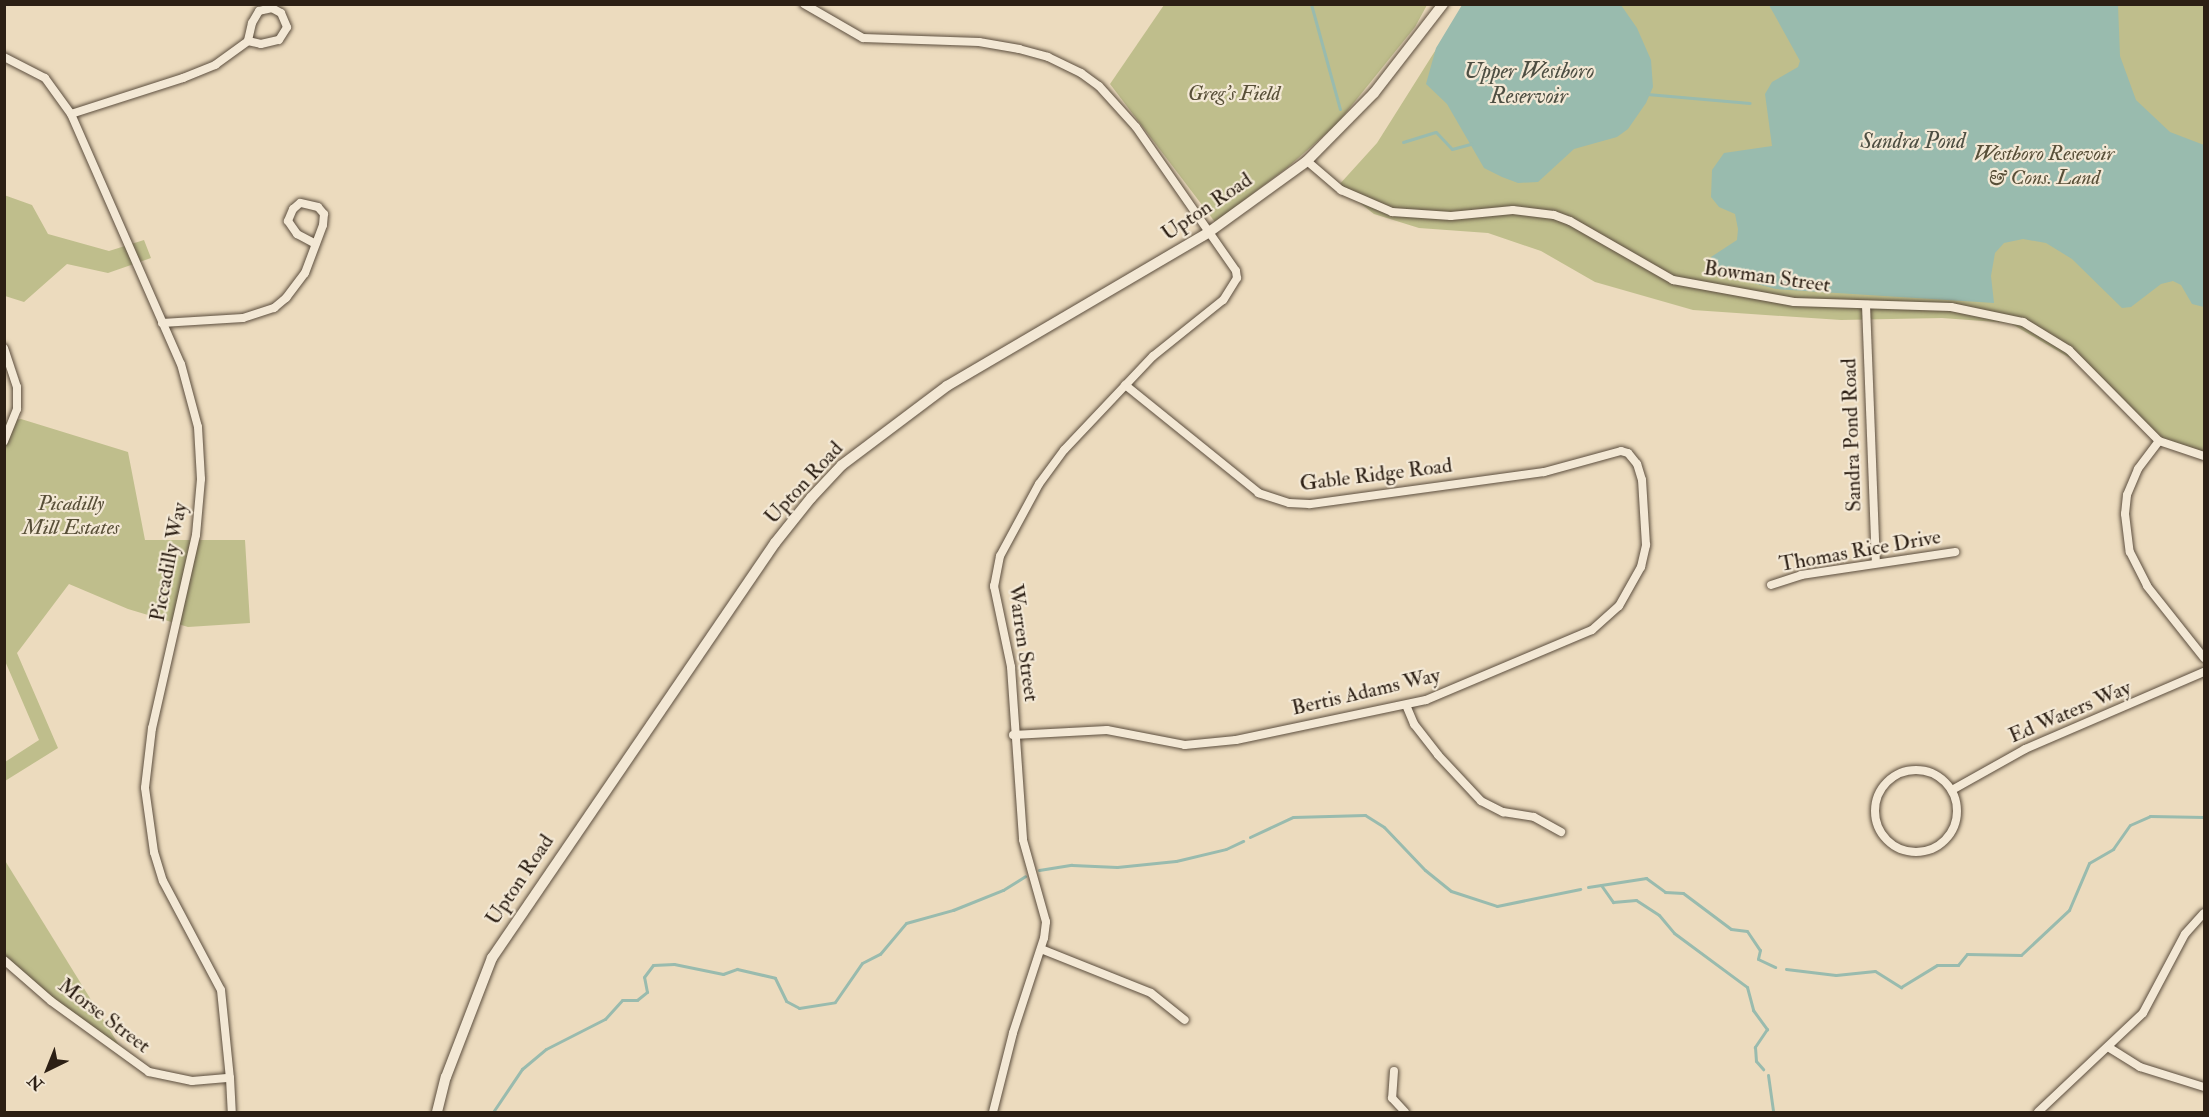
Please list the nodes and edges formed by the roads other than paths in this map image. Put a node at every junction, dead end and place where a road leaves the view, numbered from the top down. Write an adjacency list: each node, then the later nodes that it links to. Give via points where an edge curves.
1 (804, 4): 7 (street, Warren Street, via 863,38 979,42 1033,51 1065,64 1099,86 1118,105)
2 (1443, 4): 6 (main road, Upton Road, via 1374,93)
3 (248, 41): 3 (street, via 259,11 272,8 280,12 286,27 279,40 261,44); 5 (street, via 214,65 183,78)
4 (4, 57): 5 (street, Piccadilly Way, via 45,78)
5 (71, 114): 10 (street, Piccadilly Way)
6 (1307, 161): 7 (main road, Upton Road); 9 (street, Bowman Street, via 1341,190 1392,212 1451,216 1513,210 1554,215 1673,280 1794,302)
7 (1209, 232): 12 (street, Warren Street, via 1236,271 1234,288); 35 (main road, Upton Road, via 947,386 842,465 811,498 775,543 492,958 446,1077)
8 (316, 244): 8 (street, via 297,234 288,221 293,208 300,203 318,207 324,214); 10 (street, via 305,273 274,308 243,318)
9 (1866, 305): 14 (street, Bowman Street, via 1951,306 2023,322 2069,351); 18 (street, Sandra Pond Road)
10 (162, 323): 32 (street, Piccadilly Way, via 190,392 198,427 201,479 196,535 152,728 145,788 154,852 163,881 221,990)
11 (4, 348): 13 (street, via 17,387 17,409)
12 (1125, 386): 15 (street, Gable Ridge Road, via 1259,493 1289,503 1309,504 1544,472 1621,451); 23 (street, Warren Street, via 1050,468 1000,556 994,586 1011,667)
13 (4, 441)
14 (2159, 441): 16 (street, Bowman Street); 20 (street, via 2138,469 2127,495 2130,552 2147,586)
15 (1630, 454): 22 (street, Bertis Adams Way, via 1641,480 1646,545 1641,567 1619,606 1571,642)
16 (2205, 456)
17 (1955, 552): 18 (street, Thomas Rice Drive)
18 (1876, 563): 19 (street, Thomas Rice Drive, via 1802,575)
19 (1772, 585)
20 (2205, 658)
21 (2205, 672): 24 (street, Ed Waters Way, via 2025,749)
22 (1406, 705): 23 (street, Bertis Adams Way, via 1236,740 1185,744 1107,729); 25 (street, via 1414,724 1438,755 1481,801 1503,812 1534,817)
23 (1013, 735): 27 (street, Warren Street, via 1023,840 1046,922)
24 (1952, 790): 24 (street, via 1942,778 1929,772 1896,776 1875,803 1877,825 1887,840 1901,849 1910,852 1933,848 1950,834 1956,823 1957,805)
25 (1561, 831)
26 (2205, 913): 30 (street, via 2185,934 2149,1004)
27 (1041, 949): 29 (street, via 1151,993); 36 (street, Warren Street, via 1013,1033)
28 (4, 960): 32 (street, Morse Street, via 51,1001 149,1072 192,1081)
29 (1185, 1020)
30 (2108, 1047): 33 (street, via 2140,1067); 38 (street)
31 (1394, 1071): 37 (street, via 1392,1098)
32 (230, 1078): 34 (street)
33 (2205, 1087)
34 (232, 1113)
35 (438, 1113)
36 (993, 1113)
37 (1405, 1113)
38 (2038, 1113)

